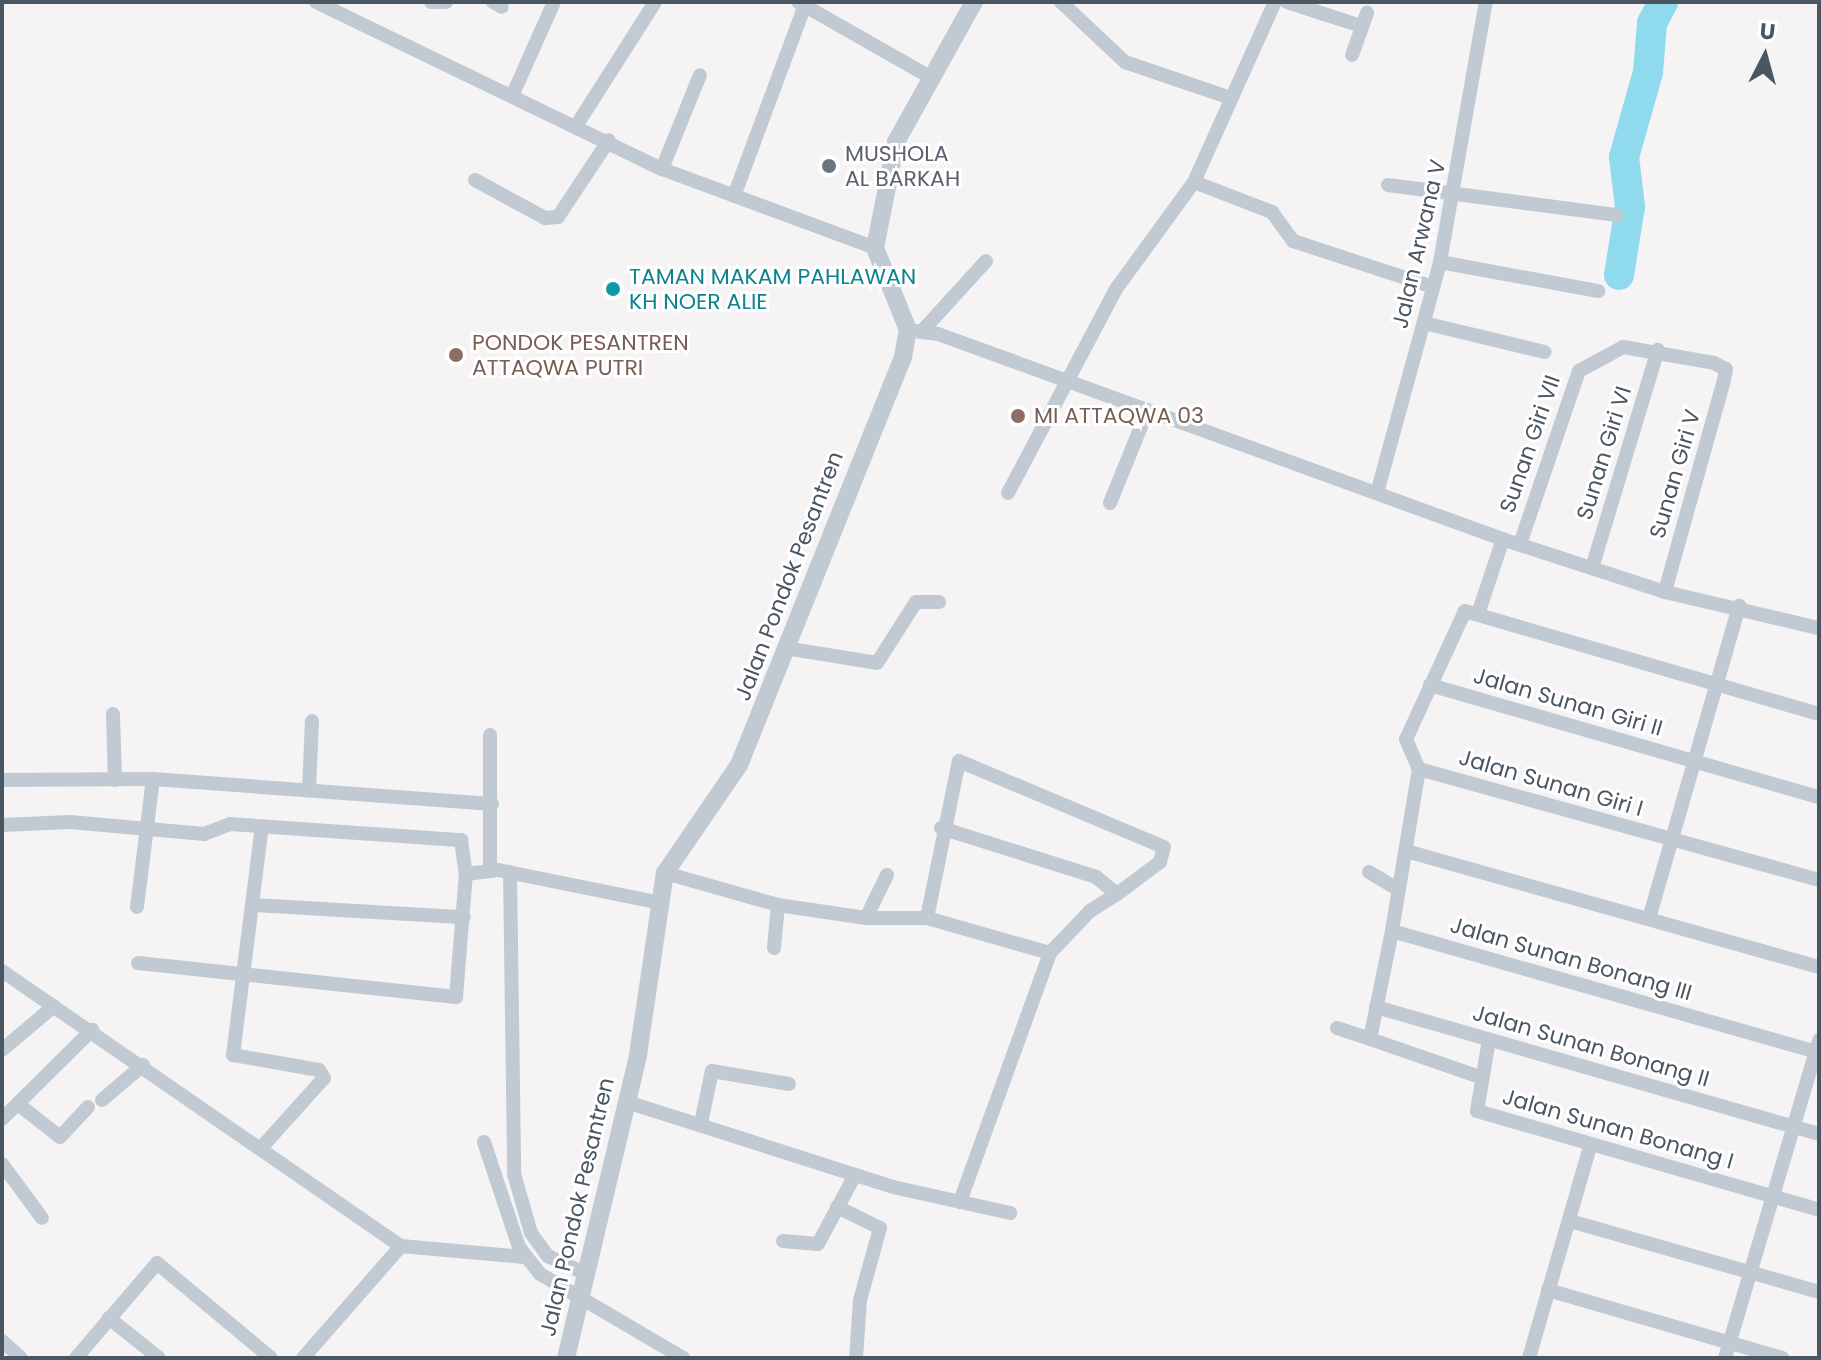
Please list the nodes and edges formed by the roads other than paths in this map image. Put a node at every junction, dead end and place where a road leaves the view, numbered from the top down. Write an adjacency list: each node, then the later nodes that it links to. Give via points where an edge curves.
1 (316, 2): 15 (street)
2 (431, 2): 3 (street)
3 (446, 2)
4 (554, 2): 15 (street)
5 (655, 2): 17 (street)
6 (974, 2): 14 (street)
7 (1061, 2): 16 (street, via 1125,62)
8 (1275, 2): 16 (street)
9 (1287, 2): 12 (street, via 1362,19)
10 (1486, 2): 23 (street, Jalan Arwana V)
11 (803, 3): 14 (street); 24 (street)
12 (1352, 55)
13 (700, 75): 19 (street)
14 (928, 76): 26 (street, via 896,142)
15 (513, 94): 17 (street)
16 (1231, 98): 21 (street)
17 (578, 123): 18 (street)
18 (609, 140): 19 (street); 20 (street, via 558,217 545,218)
19 (662, 169): 24 (street)
20 (475, 180)
21 (1194, 182): 29 (street, via 1272,212 1293,241); 36 (street, via 1116,289)
22 (1388, 185): 23 (street)
23 (1455, 194): 25 (street); 28 (street, Jalan Arwana V)
24 (734, 196): 26 (street)
25 (1617, 215)
26 (875, 248): 32 (street)
27 (986, 261): 32 (street)
28 (1440, 262): 29 (street, Jalan Arwana V); 30 (street)
29 (1433, 287): 31 (street, Jalan Arwana V)
30 (1598, 291)
31 (1424, 323): 34 (street); 39 (street, Jalan Arwana V)
32 (916, 330): 36 (street); 49 (street, Jalan Pondok Pesantren)
33 (1658, 350): 35 (street, Sunan Giri VII); 42 (street, Sunan Giri VII, via 1610,350 1574,377); 43 (street, Sunan Giri VI)
34 (1545, 352)
35 (1726, 369): 44 (street, Sunan Giri V)
36 (1066, 384): 37 (street); 38 (street)
37 (1147, 412): 39 (street); 40 (street)
38 (1008, 493)
39 (1377, 493): 41 (street)
40 (1110, 503)
41 (1502, 539): 42 (street); 47 (street)
42 (1520, 544): 43 (street)
43 (1592, 568): 44 (street)
44 (1665, 592): 46 (street)
45 (939, 602): 49 (street, via 916,602 877,663)
46 (1739, 606): 48 (street); 50 (street)
47 (1478, 614): 50 (street); 51 (street, via 1462,613)
48 (1819, 628)
49 (791, 649): 72 (street, Jalan Pondok Pesantren, via 739,765)
50 (1716, 683): 53 (street); 56 (street)
51 (1430, 685): 56 (street, Jalan Sunan Giri II); 57 (street, via 1406,739)
52 (113, 714): 60 (street)
53 (1819, 714)
54 (312, 721): 61 (street)
55 (490, 735): 63 (street)
56 (1694, 761): 62 (street, Jalan Sunan Giri II); 68 (street)
57 (1419, 769): 68 (street, Jalan Sunan Giri I); 69 (street)
58 (153, 779): 60 (street); 61 (street); 67 (street)
59 (2, 780): 60 (street)
60 (115, 780)
61 (309, 790): 63 (street)
62 (1819, 797)
63 (492, 804): 70 (street)
64 (2, 825): 67 (street)
65 (262, 827): 67 (street, via 230,824 204,834); 73 (street, via 461,840); 79 (street)
66 (941, 828): 77 (street, via 1096,877); 77 (street, via 959,761 1164,847 1160,862); 85 (street)
67 (146, 830): 81 (street)
68 (1671, 839): 75 (street, Jalan Sunan Giri I); 82 (street)
69 (1406, 851): 76 (street); 82 (street)
70 (501, 871): 73 (street); 78 (street); 128 (street, via 514,1174 531,1233 548,1256)
71 (1369, 872): 76 (street)
72 (665, 873): 78 (street, Jalan Pondok Pesantren); 80 (street)
73 (466, 874): 83 (street)
74 (887, 875): 84 (street)
75 (1819, 880)
76 (1399, 890): 86 (street)
77 (1117, 894): 88 (street, via 1090,911)
78 (657, 902): 105 (street, Jalan Pondok Pesantren)
79 (253, 905): 83 (street); 92 (street)
80 (778, 905): 84 (street); 87 (street)
81 (137, 907)
82 (1650, 915): 90 (street)
83 (464, 917): 92 (street, via 458,997)
84 (866, 918): 85 (street)
85 (927, 918): 88 (street)
86 (1392, 931): 94 (street); 99 (street, Jalan Sunan Bonang III)
87 (774, 948)
88 (1050, 953): 118 (street)
89 (138, 963): 92 (street)
90 (1819, 967)
91 (2, 971): 93 (street)
92 (246, 977): 114 (street, via 233,1055 319,1070 324,1078)
93 (54, 1006): 96 (street); 100 (street)
94 (1376, 1007): 97 (street); 98 (street, Jalan Sunan Bonang II)
95 (1337, 1028): 97 (street)
96 (92, 1030): 101 (street); 106 (street)
97 (1370, 1039): 102 (street)
98 (1489, 1040): 102 (street, Jalan Sunan Bonang I); 110 (street, Jalan Sunan Bonang II)
99 (1818, 1049): 110 (street)
100 (2, 1050)
101 (143, 1065): 104 (street); 114 (street)
102 (1480, 1077): 113 (street, Jalan Sunan Bonang I, via 1475,1110)
103 (789, 1084): 109 (street, via 712,1071)
104 (102, 1100)
105 (627, 1102): 109 (street); 128 (street, Jalan Pondok Pesantren)
106 (18, 1104): 107 (street, via 60,1137); 108 (street)
107 (88, 1107)
108 (2, 1119)
109 (701, 1123): 116 (street)
110 (1793, 1127): 111 (street, Jalan Sunan Bonang II); 117 (street)
111 (1819, 1134)
112 (484, 1142): 126 (street)
113 (1590, 1147): 117 (street, Jalan Sunan Bonang I); 123 (street)
114 (261, 1148): 125 (street)
115 (2, 1164): 122 (street)
116 (855, 1175): 118 (street); 119 (street)
117 (1773, 1197): 120 (street, Jalan Sunan Bonang I); 127 (street)
118 (960, 1202): 121 (street)
119 (837, 1207): 124 (street, via 818,1244); 141 (street, via 880,1228 860,1300)
120 (1819, 1210)
121 (1010, 1213)
122 (42, 1218)
123 (1570, 1221): 127 (street); 129 (street)
124 (783, 1241)
125 (401, 1246): 126 (street); 138 (street)
126 (525, 1257): 128 (street, via 558,1288)
127 (1750, 1272): 130 (street); 133 (street)
128 (586, 1286): 139 (street, Jalan Pondok Pesantren); 140 (street)
129 (1548, 1290): 133 (street); 142 (street)
130 (1819, 1292)
131 (109, 1318): 135 (street); 136 (street); 137 (street, via 157,1263)
132 (2, 1341): 134 (street)
133 (1727, 1351): 143 (street)
134 (21, 1358)
135 (76, 1358)
136 (159, 1358)
137 (271, 1358)
138 (303, 1358)
139 (566, 1358)
140 (683, 1358)
141 (856, 1358)
142 (1529, 1358)
143 (1782, 1358)

